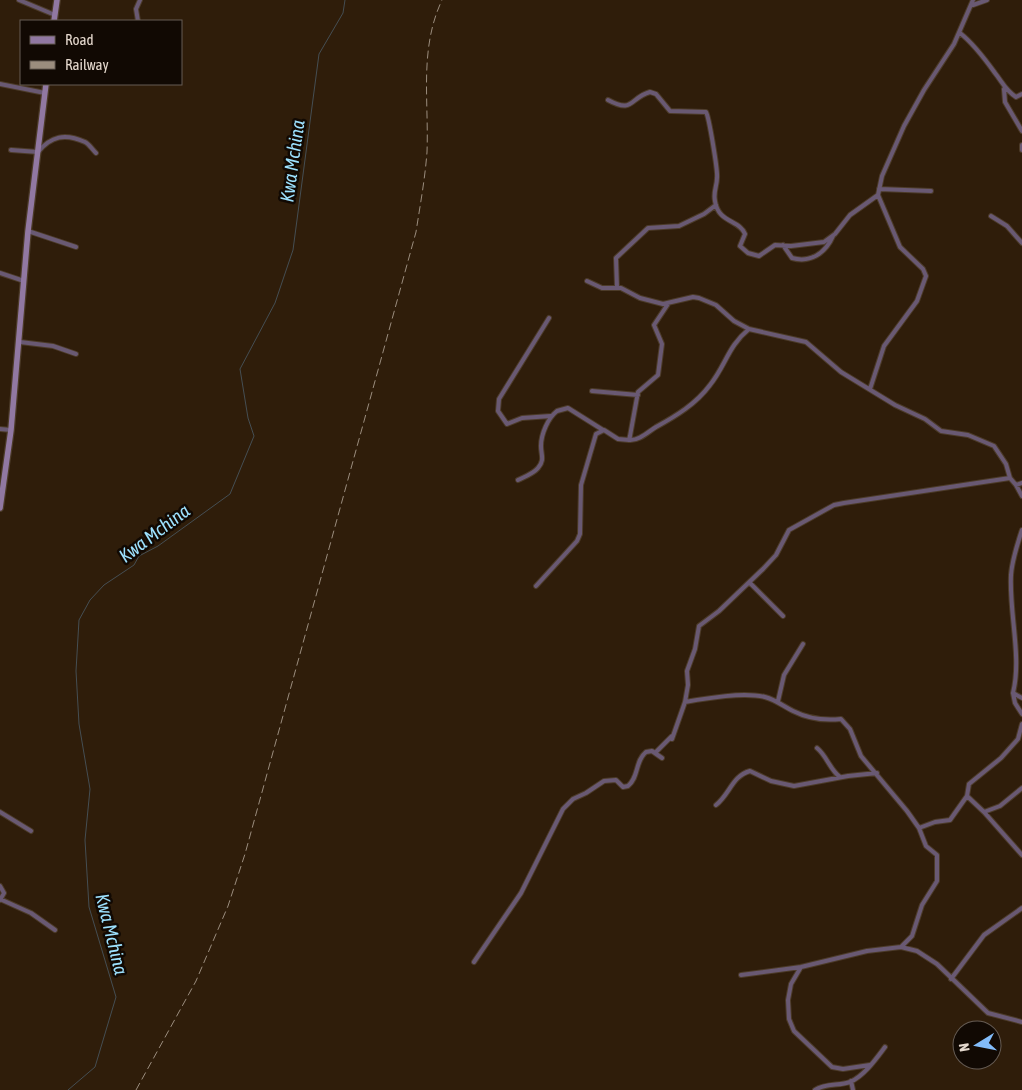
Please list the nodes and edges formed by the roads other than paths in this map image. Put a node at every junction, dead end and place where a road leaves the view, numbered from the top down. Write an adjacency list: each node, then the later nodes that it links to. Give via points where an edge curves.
1 (19, 0): 6 (street)
2 (57, 0): 6 (street)
3 (140, 0): 7 (street, via 136,9)
4 (986, 0): 5 (street)
5 (973, 3): 8 (street)
6 (55, 18)
7 (138, 20)
8 (960, 34): 11 (street, via 996,74); 23 (street, via 904,126)
9 (0, 84): 12 (street)
10 (46, 85): 12 (street)
11 (1004, 89): 14 (street); 16 (street)
12 (45, 93): 21 (street)
13 (1022, 94): 14 (street)
14 (1016, 96): 16 (street)
15 (608, 100): 26 (street, via 621,107 650,92 656,94 670,111 706,112 718,176 714,187)
16 (1005, 102): 17 (street)
17 (1022, 131)
18 (1022, 145): 20 (street)
19 (11, 150): 21 (street)
20 (1022, 150)
21 (38, 152): 22 (street, via 50,139 60,137 85,142); 28 (street)
22 (96, 153)
23 (879, 189): 24 (street); 25 (street)
24 (931, 191)
25 (878, 195): 29 (street, via 850,215); 42 (street, via 900,247 926,276 917,301 884,346)
26 (716, 206): 31 (street, via 721,215 743,229 745,234 740,246 748,253 759,256 775,245); 36 (street, via 678,226 643,230 616,258)
27 (992, 216): 30 (street, via 1007,226)
28 (28, 231): 32 (street); 34 (street)
29 (835, 234): 31 (street, via 824,242); 31 (street, via 820,255 814,258 792,258)
30 (1022, 243)
31 (783, 246)
32 (76, 248)
33 (0, 273): 34 (street)
34 (24, 281): 40 (street)
35 (587, 281): 36 (street, via 602,288)
36 (617, 288): 37 (street, via 640,298)
37 (668, 304): 39 (street, via 693,296 716,304 734,322); 44 (street, via 654,325 662,344 658,375 641,388)
38 (549, 318): 45 (street, via 509,380 498,406 507,424 522,418)
39 (749, 329): 42 (street, via 806,342 834,367); 49 (street, via 729,350 720,371 694,402 677,416)
40 (20, 342): 41 (street, via 54,346); 47 (street)
41 (76, 354)
42 (870, 389): 50 (street, via 942,431 968,435 994,446 1006,464)
43 (592, 391): 44 (street)
44 (638, 395): 49 (street)
45 (551, 416): 48 (street, via 559,409 568,408); 51 (street, via 542,444 540,466)
46 (0, 429): 47 (street)
47 (11, 430): 55 (street)
48 (603, 430): 49 (street, via 618,439); 58 (street, via 594,437 581,482 581,525 577,541)
49 (629, 440)
50 (1010, 478): 53 (street); 57 (street, via 834,505 789,530 776,555)
51 (518, 480)
52 (1022, 483): 53 (street)
53 (1016, 485): 54 (street)
54 (1022, 496)
55 (0, 508)
56 (1022, 530): 61 (street, via 1011,576 1020,661 1017,684)
57 (750, 583): 59 (street); 63 (street, via 699,626 687,671)
58 (536, 586)
59 (783, 616)
60 (803, 644): 64 (street, via 784,675)
61 (1012, 693): 62 (street); 65 (street)
62 (1022, 698)
63 (685, 702): 64 (street, via 749,696 762,696); 68 (street, via 672,737)
64 (778, 702): 70 (street, via 798,714 822,721 841,719 853,733 861,756)
65 (1022, 714)
66 (1022, 724): 73 (street, via 1018,739 969,784)
67 (817, 748): 71 (street)
68 (655, 753): 69 (street); 85 (street, via 649,750 642,755 634,780 628,786 623,787 616,780 604,781 567,804 521,893)
69 (662, 758)
70 (877, 773): 71 (street); 77 (street)
71 (840, 777): 74 (street, via 794,786 771,781 750,771 739,775)
72 (1022, 788): 76 (street, via 1000,806)
73 (967, 796): 76 (street); 77 (street, via 950,820)
74 (716, 805)
75 (0, 812): 78 (street)
76 (984, 812): 79 (street)
77 (919, 828): 84 (street, via 926,846 937,855 937,881 922,905 912,936)
78 (31, 831)
79 (1022, 855)
80 (0, 886): 81 (street, via 4,893)
81 (0, 900): 83 (street, via 31,913)
82 (1022, 908): 88 (street, via 984,935)
83 (55, 930)
84 (901, 947): 86 (street, via 867,951); 88 (street, via 927,957)
85 (474, 962)
86 (800, 967): 87 (street); 91 (street, via 791,984 788,1000 789,1019 794,1031 832,1067 843,1069)
87 (741, 975)
88 (951, 979): 89 (street, via 988,1013)
89 (1022, 1022)
90 (884, 1047): 91 (street)
91 (870, 1065): 92 (street)
92 (851, 1082): 93 (street); 94 (street)
93 (815, 1090)
94 (853, 1090)

